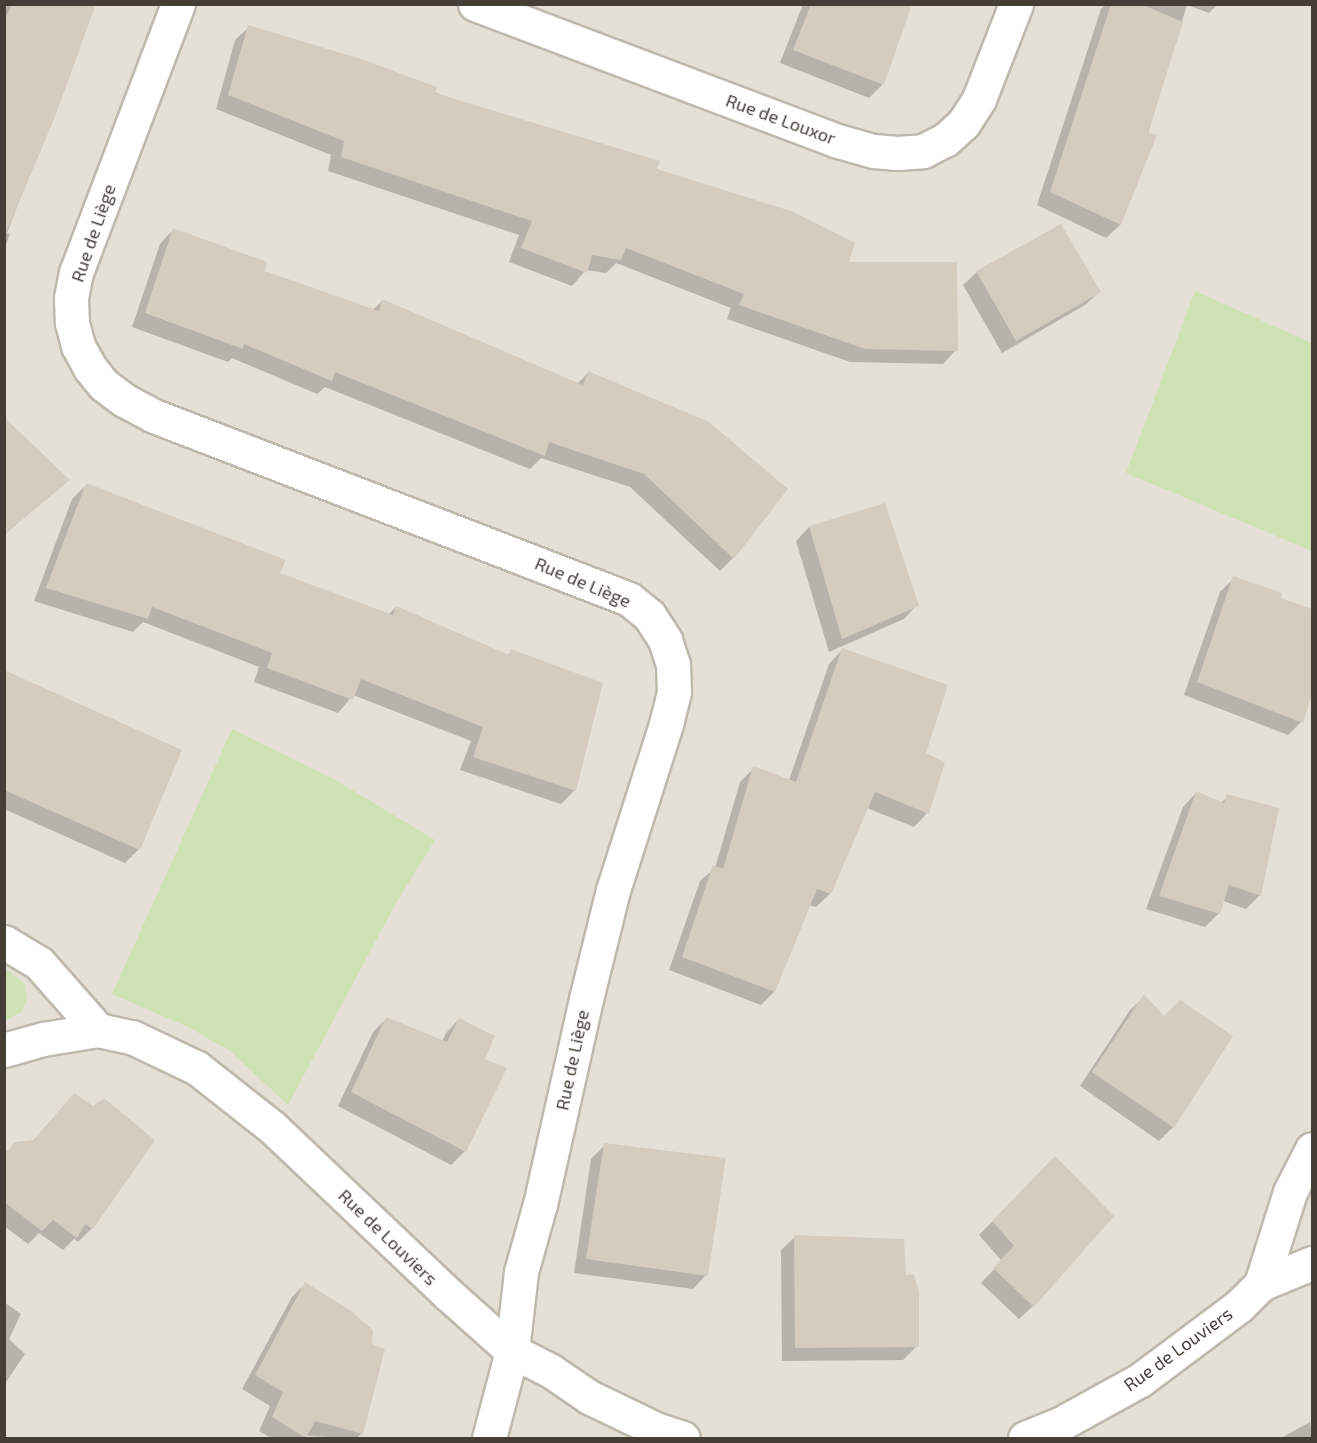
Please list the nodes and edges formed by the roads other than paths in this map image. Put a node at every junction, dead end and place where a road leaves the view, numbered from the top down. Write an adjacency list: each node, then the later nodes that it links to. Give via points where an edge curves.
1 (178, 4): 10 (street, Rue de Liège, via 76,272 72,323 90,368 124,400 154,416 629,599 649,615 666,640 673,664 674,692 667,721 613,890 522,1272)
2 (474, 4): 3 (street, Rue de Louxor, via 838,141 873,152 897,153 923,151 945,140 963,124 979,99)
3 (1016, 4)
4 (4, 942): 5 (street, via 39,963)
5 (98, 1030): 6 (street, Rue de Louviers); 10 (street, Rue de Louviers, via 132,1037 197,1068 272,1127)
6 (4, 1050)
7 (1312, 1149): 9 (street, Rue de Louviers, via 1290,1192)
8 (1312, 1263): 9 (street, Rue de Louviers)
9 (1261, 1284): 13 (street, Rue de Louviers, via 1239,1306 1160,1367 1062,1423)
10 (512, 1351): 11 (street, Rue de Liège); 12 (street, Rue de Louviers, via 589,1397)
11 (489, 1438)
12 (683, 1438)
13 (1025, 1438)

